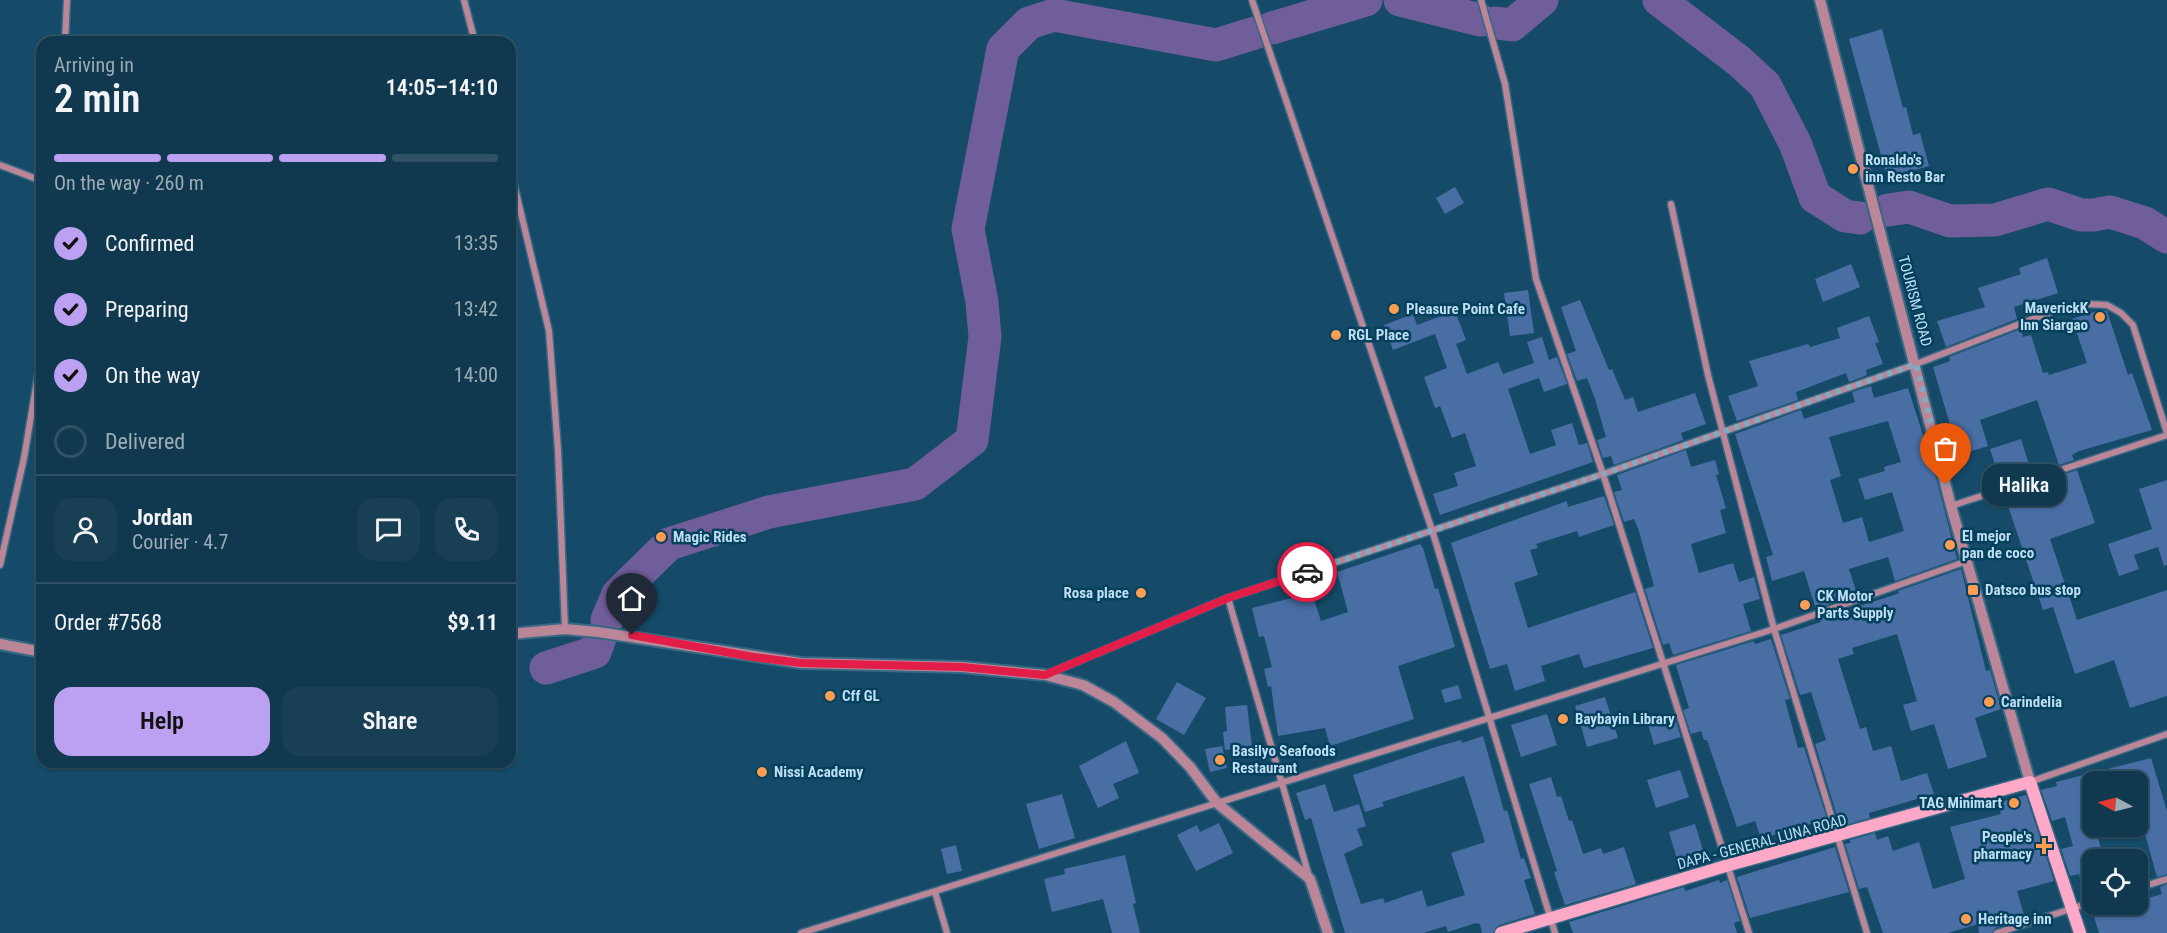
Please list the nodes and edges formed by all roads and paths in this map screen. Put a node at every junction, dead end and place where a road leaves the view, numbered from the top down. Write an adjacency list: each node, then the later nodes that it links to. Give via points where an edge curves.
1 (67, 0): 6 (street)
2 (464, 0): 7 (street)
3 (1252, 0): 18 (street)
4 (1481, 0): 16 (street, via 1504,84 1536,279)
5 (1820, 0): 12 (street, TOURISM ROAD)
6 (65, 36)
7 (473, 36)
8 (0, 165): 9 (street)
9 (36, 179)
10 (516, 192): 22 (street, via 549,331)
11 (1671, 204): 14 (street)
12 (1916, 364): 14 (street); 15 (street, via 2056,310 2107,305 2133,325); 17 (street, TOURISM ROAD)
13 (36, 387): 20 (street)
14 (1722, 432): 16 (street); 23 (street)
15 (2167, 434): 17 (street)
16 (1603, 474): 18 (street); 27 (street)
17 (1951, 506): 19 (street, TOURISM ROAD)
18 (1432, 530): 21 (street); 29 (street)
19 (1967, 561): 23 (street); 32 (street, TOURISM ROAD)
20 (0, 565)
21 (1228, 598): 28 (street); 31 (street)
22 (565, 629): 24 (street); 28 (street, via 632,635 801,663 962,667)
23 (1774, 629): 27 (street); 34 (street)
24 (516, 633)
25 (0, 645): 26 (street)
26 (36, 651)
27 (1663, 662): 29 (street); 35 (street)
28 (1045, 675): 33 (street, via 1083,686 1149,727 1190,767)
29 (1488, 716): 31 (street); 42 (street)
30 (2167, 734): 32 (street)
31 (1281, 782): 33 (street); 36 (street)
32 (2030, 782): 34 (main road, DAPA - GENERAL LUNA ROAD); 41 (main road)
33 (1217, 803): 36 (street); 39 (street)
34 (1838, 837): 35 (main road, DAPA - GENERAL LUNA ROAD); 49 (street)
35 (1729, 865): 42 (main road, DAPA - GENERAL LUNA ROAD); 48 (street)
36 (1310, 879): 45 (street)
37 (2167, 879): 38 (street)
38 (2148, 885)
39 (935, 892): 43 (street); 44 (street)
40 (2082, 905): 41 (street)
41 (2072, 908): 50 (street); 51 (main road)
42 (1551, 920): 46 (main road, DAPA - GENERAL LUNA ROAD); 47 (street)
43 (801, 933)
44 (947, 933)
45 (1328, 933)
46 (1501, 933)
47 (1555, 933)
48 (1749, 933)
49 (1867, 933)
50 (1997, 933)
51 (2080, 933)

